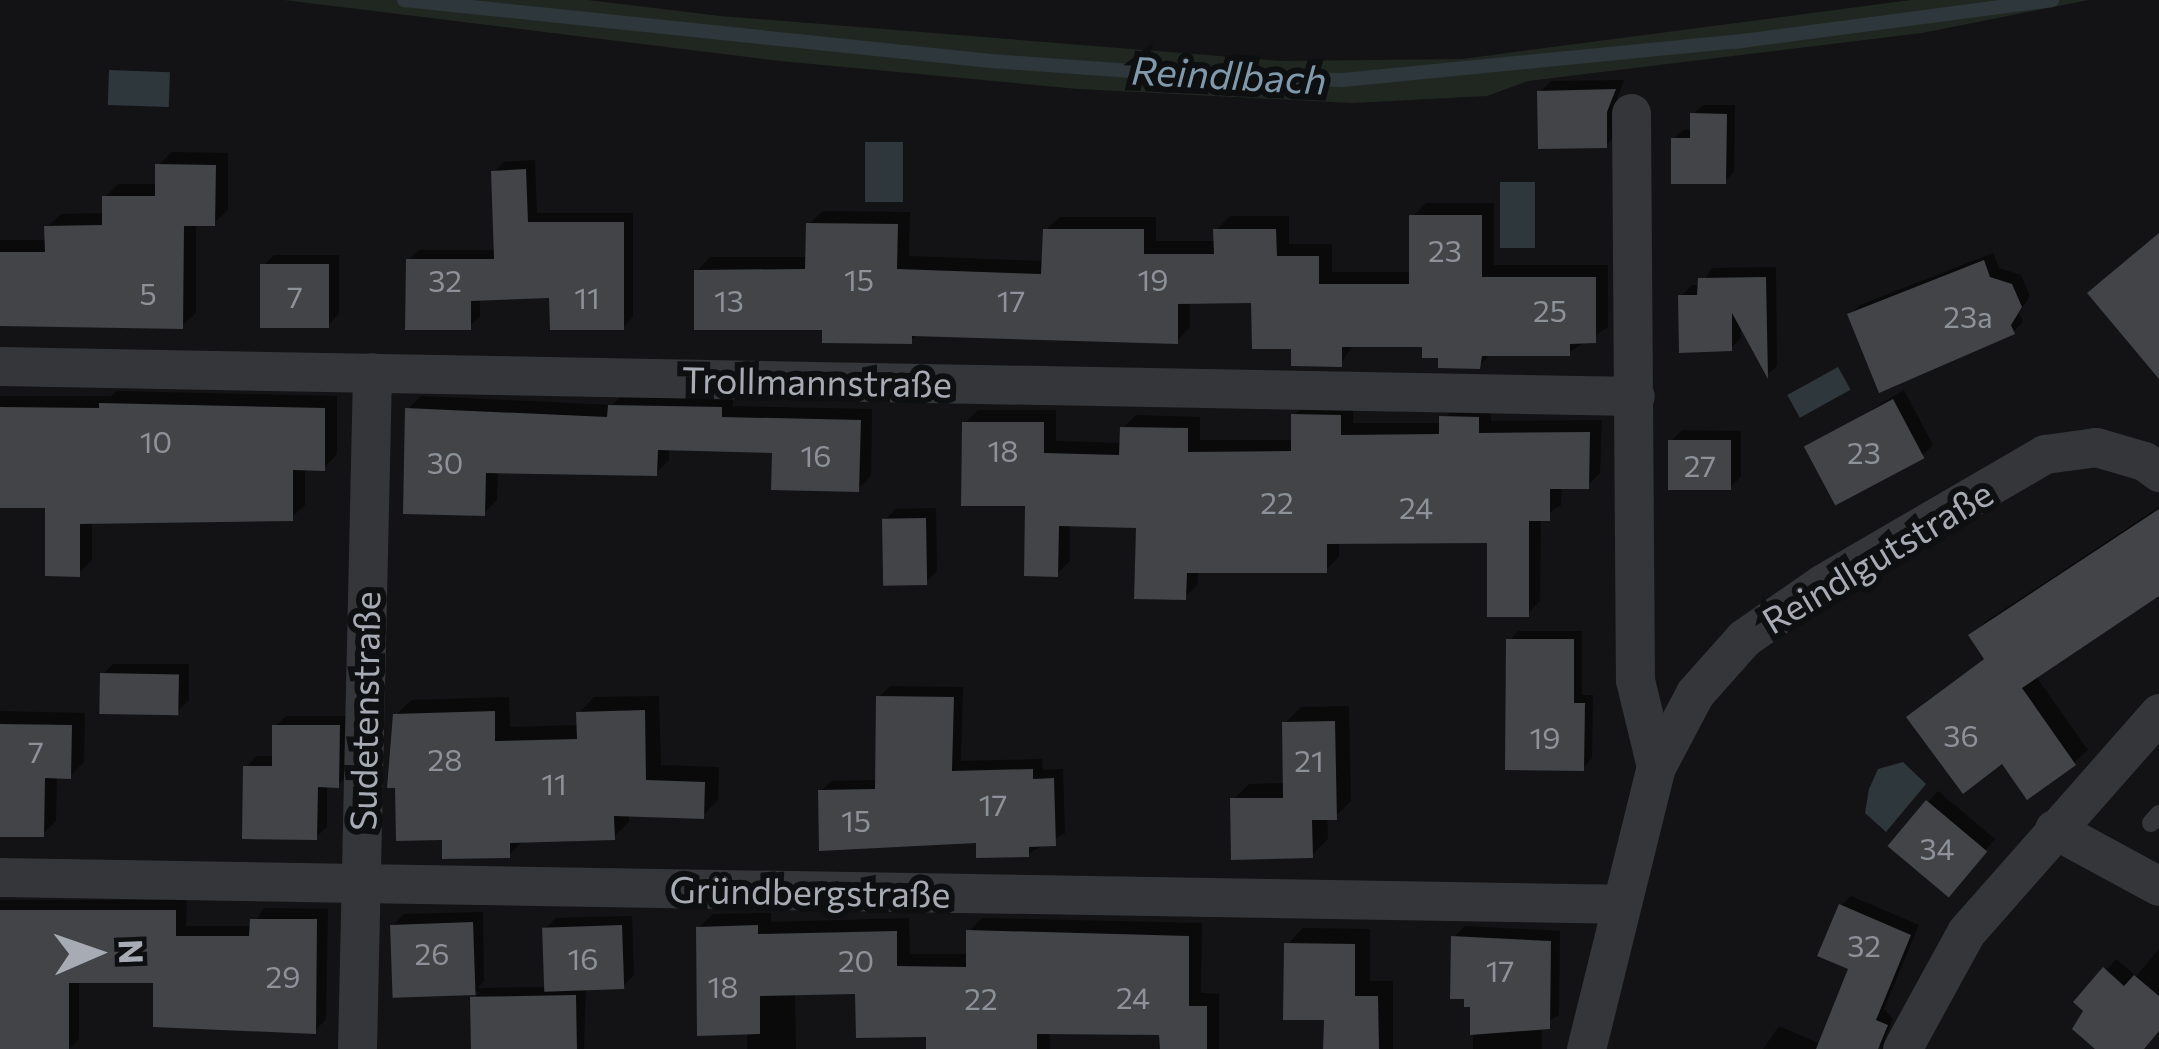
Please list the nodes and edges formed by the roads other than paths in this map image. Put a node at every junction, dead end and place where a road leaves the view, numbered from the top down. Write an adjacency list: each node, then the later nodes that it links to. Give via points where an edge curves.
1 (1631, 113): 4 (street)
2 (0, 366): 3 (street, Trollmannstraße)
3 (372, 372): 4 (street, Trollmannstraße); 10 (street, Sudetenstraße)
4 (1635, 396): 7 (street, via 1635,680)
5 (2159, 472): 7 (street, Reindlgutstraße, via 2096,447 2045,454 1823,583 1744,638 1696,694)
6 (2159, 713): 8 (street)
7 (1656, 767): 12 (street, Reindlgutstraße)
8 (2054, 829): 11 (street); 15 (street, via 1966,932)
9 (0, 877): 10 (street, Gründbergstraße)
10 (360, 883): 12 (street, Gründbergstraße); 13 (street, Sudetenstraße)
11 (2159, 886)
12 (1620, 904): 14 (street, Reindlgutstraße)
13 (357, 1049)
14 (1586, 1049)
15 (1902, 1049)

